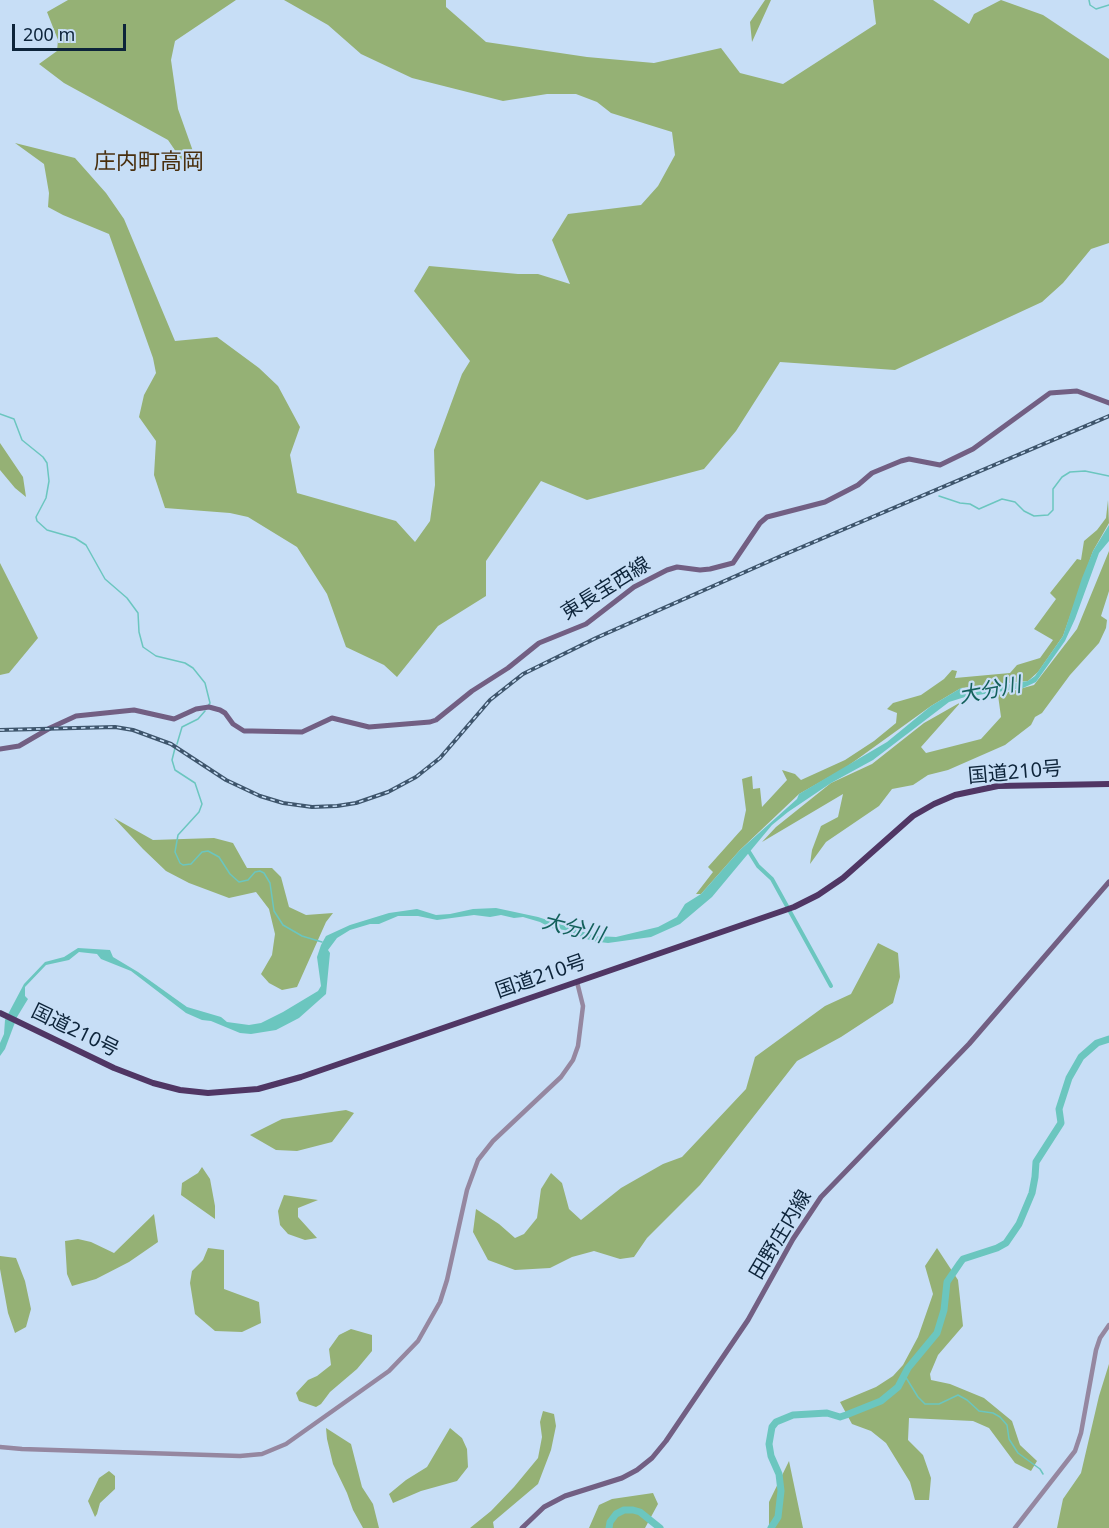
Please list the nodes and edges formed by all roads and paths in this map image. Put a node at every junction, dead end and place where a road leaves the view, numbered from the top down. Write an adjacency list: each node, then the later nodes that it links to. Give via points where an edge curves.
1 (1109, 403): 2 (main road, 東長宝西線, via 1077,391 1050,393 973,449 940,465 901,461 872,473 825,502 767,517 733,563 710,569 666,570 634,587 586,624 544,639 430,722 369,727 332,717 302,732 252,732 233,724 220,710 196,709 169,719 134,710 76,716 18,746)
2 (0, 749)
3 (1109, 784): 5 (highway, 国道210号, via 1022,785 955,795 902,825 843,878 794,907)
4 (1109, 882): 9 (main road, 田野庄内線, via 969,1044 821,1197 748,1320 652,1458 622,1478 558,1499)
5 (578, 982): 6 (highway, 国道210号, via 292,1080 239,1092 201,1092 153,1083); 8 (street, via 583,1010 573,1060 561,1077 478,1160 440,1302 418,1341 388,1371 286,1444 262,1454)
6 (0, 1013)
7 (1109, 1325): 10 (street, via 1096,1350 1082,1433 1075,1451)
8 (0, 1447)
9 (522, 1528)
10 (1015, 1528)

